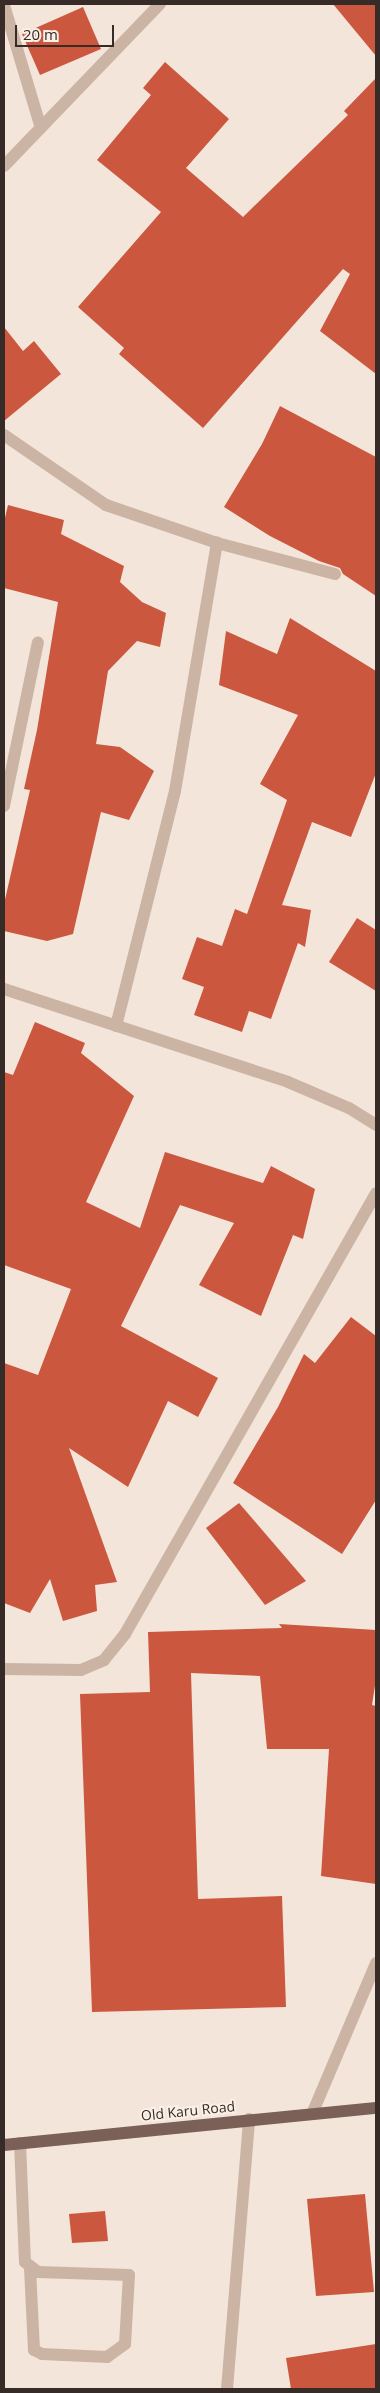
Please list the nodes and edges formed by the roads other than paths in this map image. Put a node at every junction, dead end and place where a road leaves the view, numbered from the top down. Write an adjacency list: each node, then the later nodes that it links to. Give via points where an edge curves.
1 (160, 4): 3 (street)
2 (4, 5): 3 (street)
3 (41, 128): 4 (street)
4 (4, 166)
5 (4, 435): 6 (street, via 106,505)
6 (217, 543): 7 (street); 11 (street, via 174,791)
7 (335, 574)
8 (38, 642): 9 (street)
9 (4, 806)
10 (4, 989): 11 (street)
11 (116, 1026): 12 (street, via 288,1082 349,1108)
12 (376, 1125)
13 (376, 1193): 14 (street, via 125,1634 104,1660 81,1670)
14 (4, 1669)
15 (376, 1963): 17 (street)
16 (376, 2108): 17 (main road, Old Karu Road)
17 (312, 2114): 18 (main road, Old Karu Road)
18 (249, 2119): 19 (main road, Old Karu Road); 22 (street)
19 (20, 2143): 20 (main road, Old Karu Road); 21 (street, via 24,2262)
20 (4, 2145)
21 (30, 2269): 21 (street, via 34,2350 42,2354 107,2357 125,2344 129,2275 38,2272)
22 (227, 2389)

